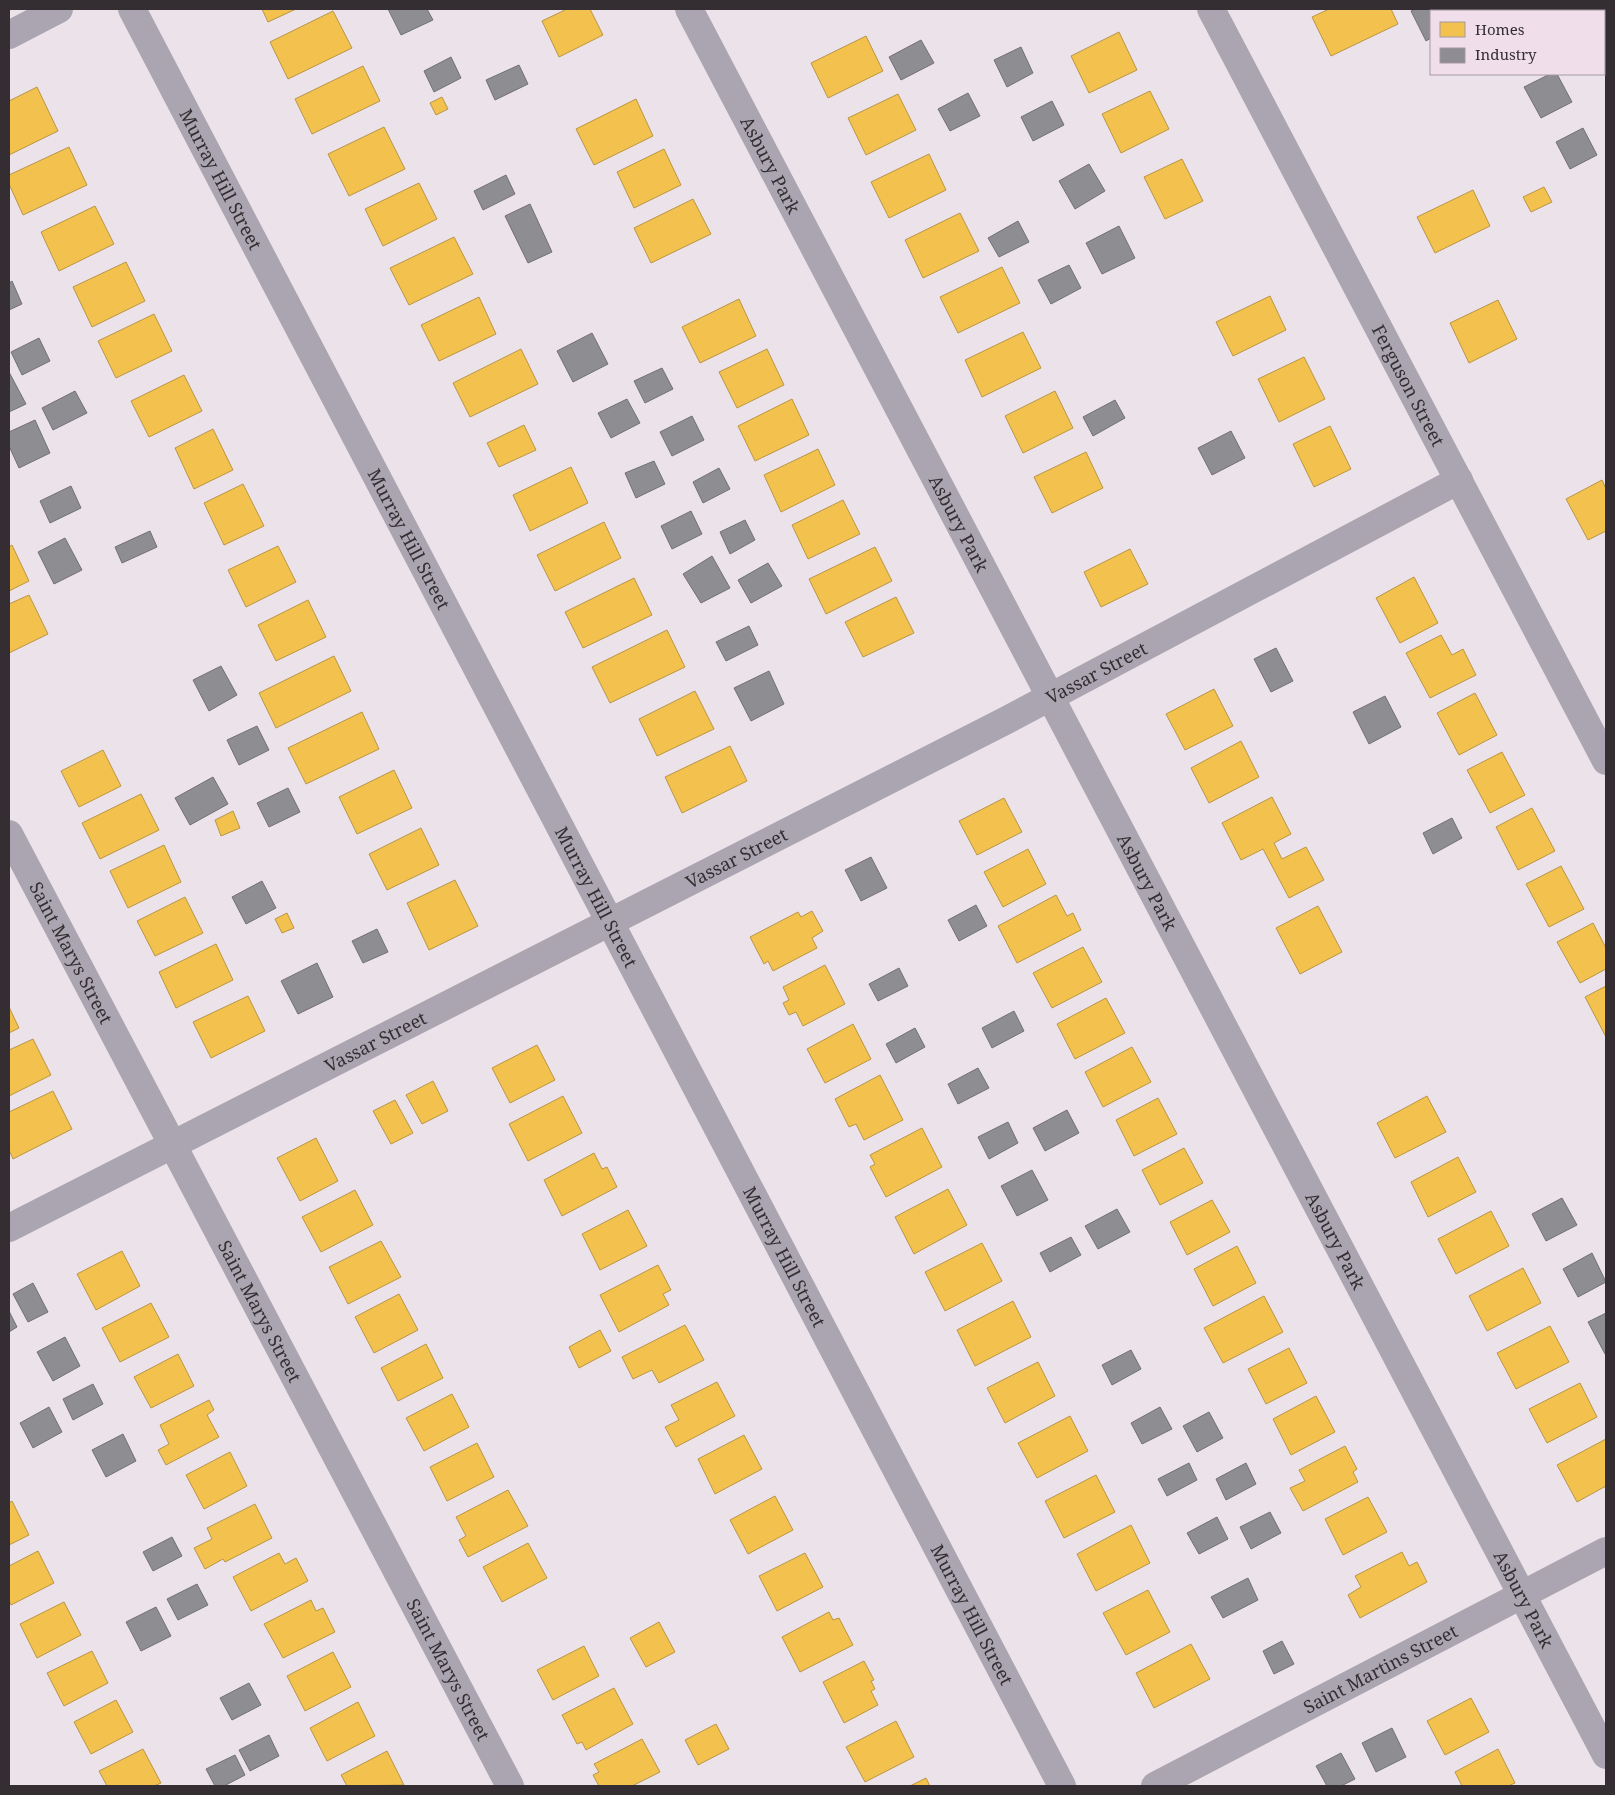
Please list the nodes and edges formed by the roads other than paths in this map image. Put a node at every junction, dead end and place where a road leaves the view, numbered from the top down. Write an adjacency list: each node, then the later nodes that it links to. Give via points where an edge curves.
1 (59, 9): 5 (street)
2 (132, 9): 10 (street, Murray Hill Street)
3 (690, 9): 7 (street, Asbury Park)
4 (1211, 9): 6 (street, Ferguson Street)
5 (9, 35)
6 (1459, 480): 7 (street, Vassar Street); 8 (street, Ferguson Street)
7 (1051, 697): 10 (street, Vassar Street); 14 (street, Asbury Park)
8 (1606, 761)
9 (9, 834): 11 (street, Saint Marys Street)
10 (610, 923): 11 (street, Vassar Street); 17 (street, Murray Hill Street)
11 (174, 1145): 12 (street, Vassar Street); 16 (street, Saint Marys Street)
12 (9, 1228)
13 (1606, 1551): 14 (street, Saint Martins Street)
14 (1522, 1595): 15 (street, Asbury Park); 18 (street, Saint Martins Street)
15 (1606, 1756)
16 (510, 1786)
17 (1062, 1786)
18 (1155, 1786)

